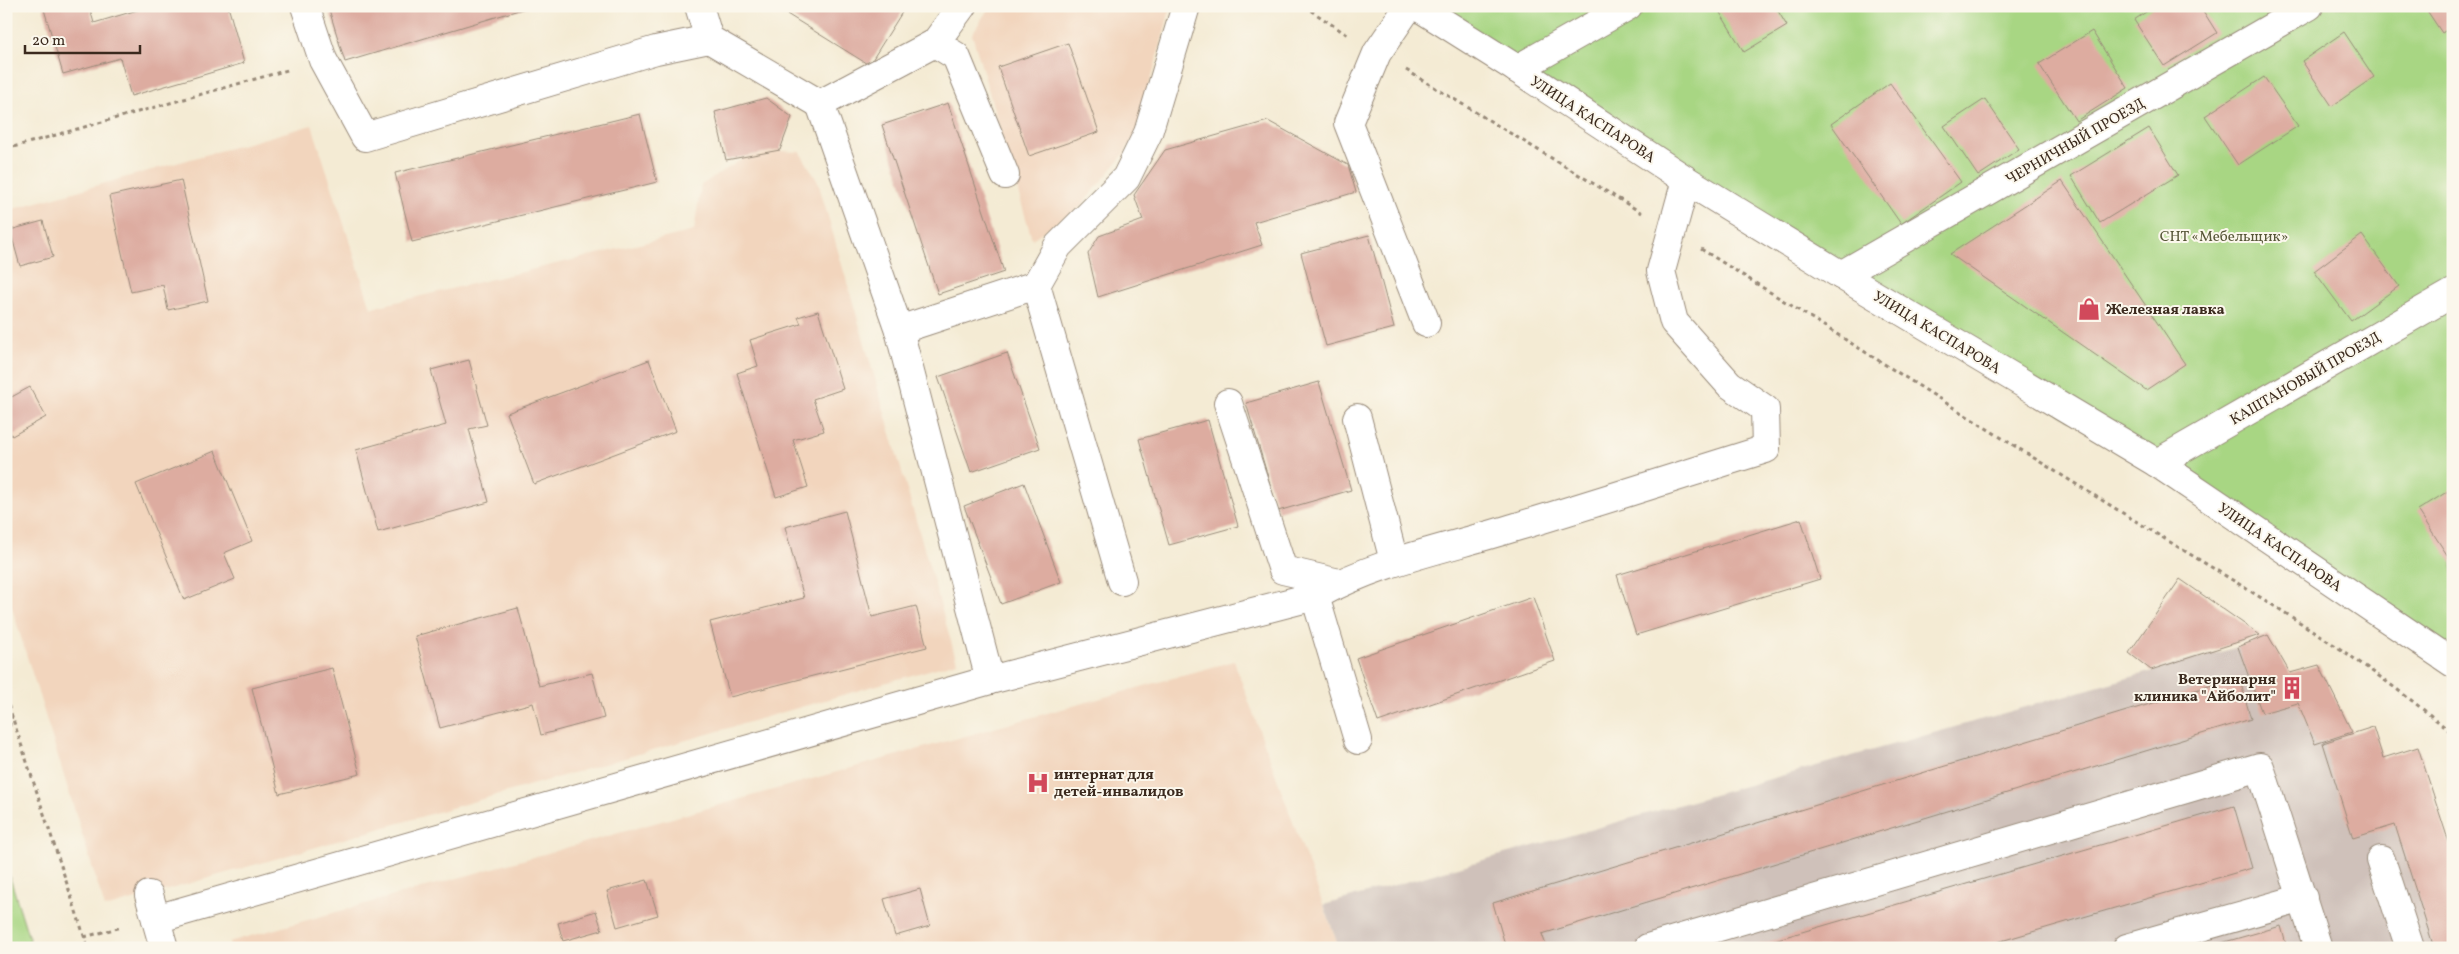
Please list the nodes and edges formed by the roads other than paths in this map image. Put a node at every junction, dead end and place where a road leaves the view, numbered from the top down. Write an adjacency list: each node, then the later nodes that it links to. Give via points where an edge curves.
1 (305, 6): 9 (main road, via 323,60 365,137 656,50)
2 (699, 6): 9 (main road)
3 (962, 6): 10 (main road)
4 (1186, 6): 16 (main road, via 1148,133 1126,178 1058,246)
5 (1409, 6): 18 (main road, via 1377,53 1348,123)
6 (1417, 6): 11 (main road, УЛИЦА КАСПАРОВА)
7 (1628, 6): 11 (main road)
8 (2310, 6): 15 (main road, ЧЕРНИЧНЫЙ ПРОЕЗД)
9 (709, 39): 12 (main road)
10 (935, 43): 12 (main road); 13 (main road, via 956,56)
11 (1517, 69): 14 (main road, УЛИЦА КАСПАРОВА)
12 (820, 104): 19 (main road)
13 (1005, 175)
14 (1686, 180): 15 (main road, УЛИЦА КАСПАРОВА); 23 (main road, via 1661,271 1674,322 1729,384 1765,409 1766,449 1514,528)
15 (1841, 275): 22 (main road, УЛИЦА КАСПАРОВА)
16 (1036, 286): 19 (main road); 24 (main road)
17 (2453, 293): 22 (main road, КАШТАНОВЫЙ ПРОЕЗД)
18 (1426, 324)
19 (899, 330): 28 (main road)
20 (1228, 403): 25 (main road, via 1283,570)
21 (1357, 418): 23 (main road)
22 (2157, 463): 27 (main road, УЛИЦА КАСПАРОВА)
23 (1394, 560): 25 (main road)
24 (1122, 580)
25 (1339, 583): 26 (main road)
26 (1315, 596): 28 (main road); 29 (main road)
27 (2453, 663)
28 (990, 680): 32 (main road, via 152,907)
29 (1358, 740)
30 (2381, 860): 36 (main road)
31 (2303, 898): 33 (main road, via 2260,766); 34 (main road); 35 (main road)
32 (164, 948)
33 (1648, 948)
34 (2127, 948)
35 (2318, 948)
36 (2410, 948)

